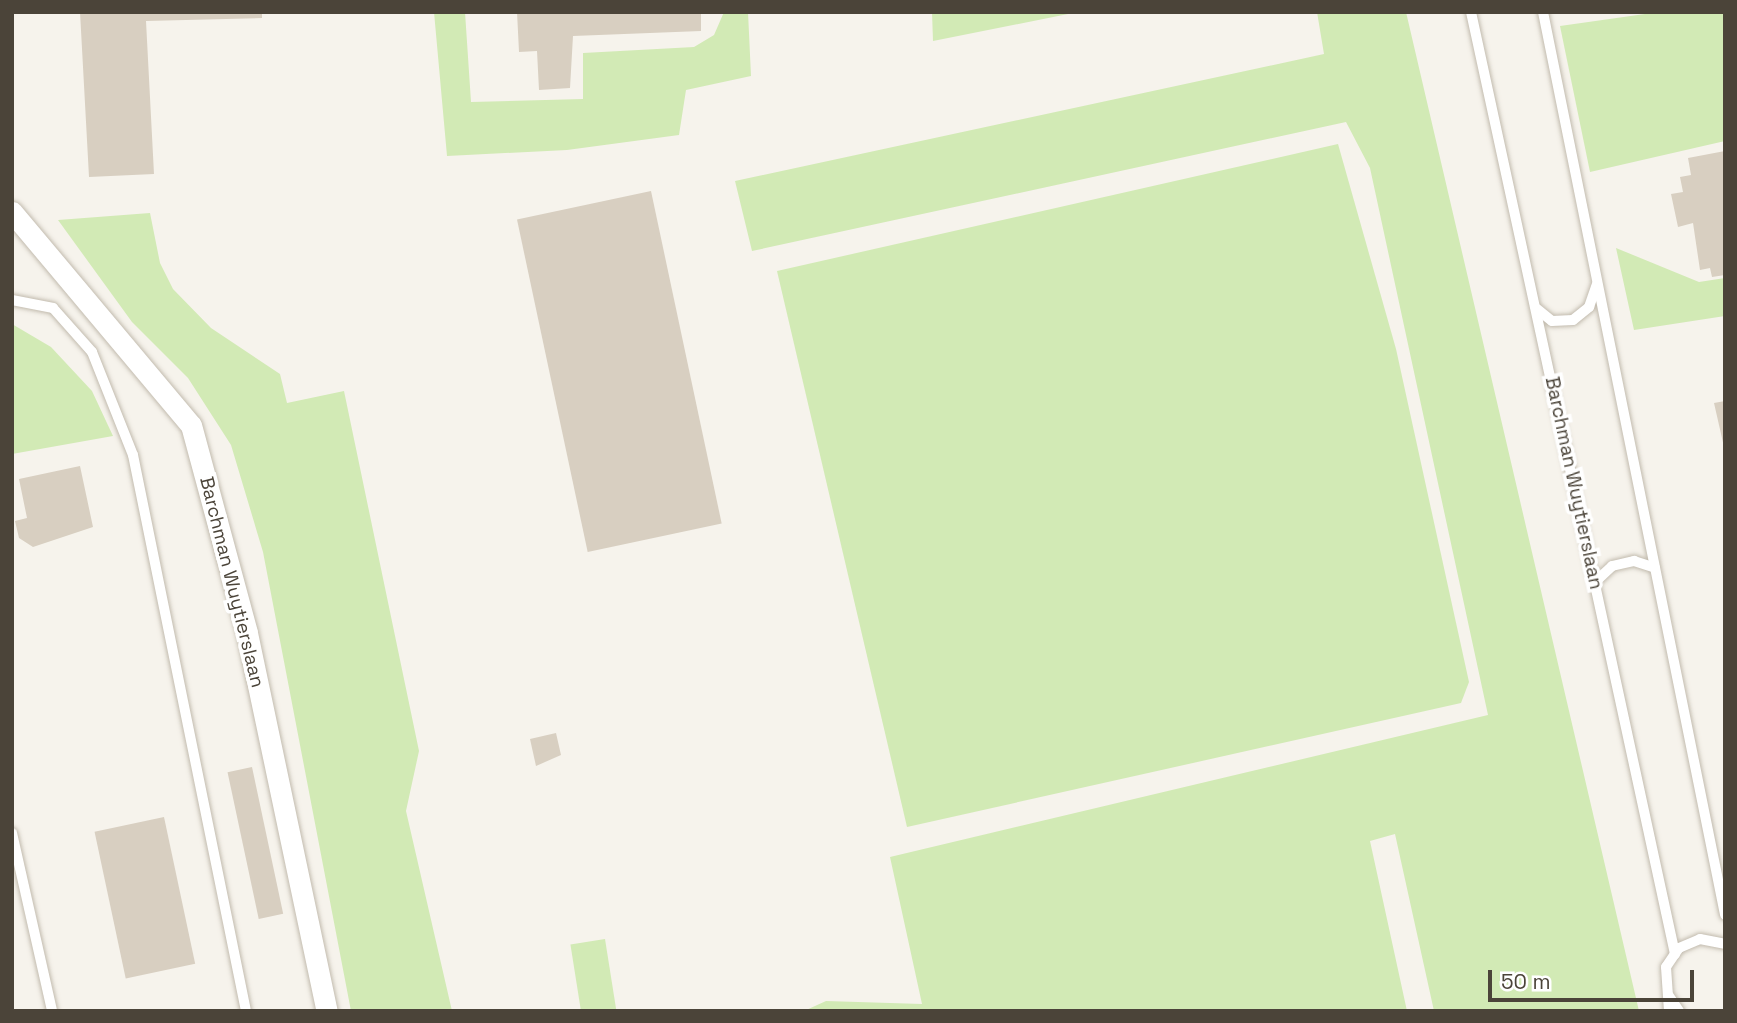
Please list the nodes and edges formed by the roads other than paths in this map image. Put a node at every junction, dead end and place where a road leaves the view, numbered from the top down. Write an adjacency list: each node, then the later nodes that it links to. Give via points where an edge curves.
1 (1471, 12): 6 (lane, Barchman Wuytierslaan)
2 (1543, 12): 4 (lane)
3 (12, 212): 16 (street, Barchman Wuytierslaan, via 191,425 247,633)
4 (1598, 283): 6 (lane, via 1588,307 1573,320 1552,321); 7 (lane)
5 (12, 300): 15 (lane, via 53,308 92,352 133,455 191,765)
6 (1537, 309): 8 (lane, Barchman Wuytierslaan)
7 (1655, 568): 8 (lane, via 1634,562 1612,566); 10 (lane)
8 (1595, 582): 12 (lane, Barchman Wuytierslaan)
9 (12, 833): 14 (lane)
10 (1725, 915)
11 (1725, 944): 12 (lane, via 1700,939)
12 (1675, 954): 13 (lane, Barchman Wuytierslaan, via 1666,967)
13 (1665, 990): 17 (lane, Barchman Wuytierslaan); 18 (lane)
14 (52, 1011)
15 (246, 1011)
16 (327, 1011)
17 (1669, 1011)
18 (1678, 1011)

